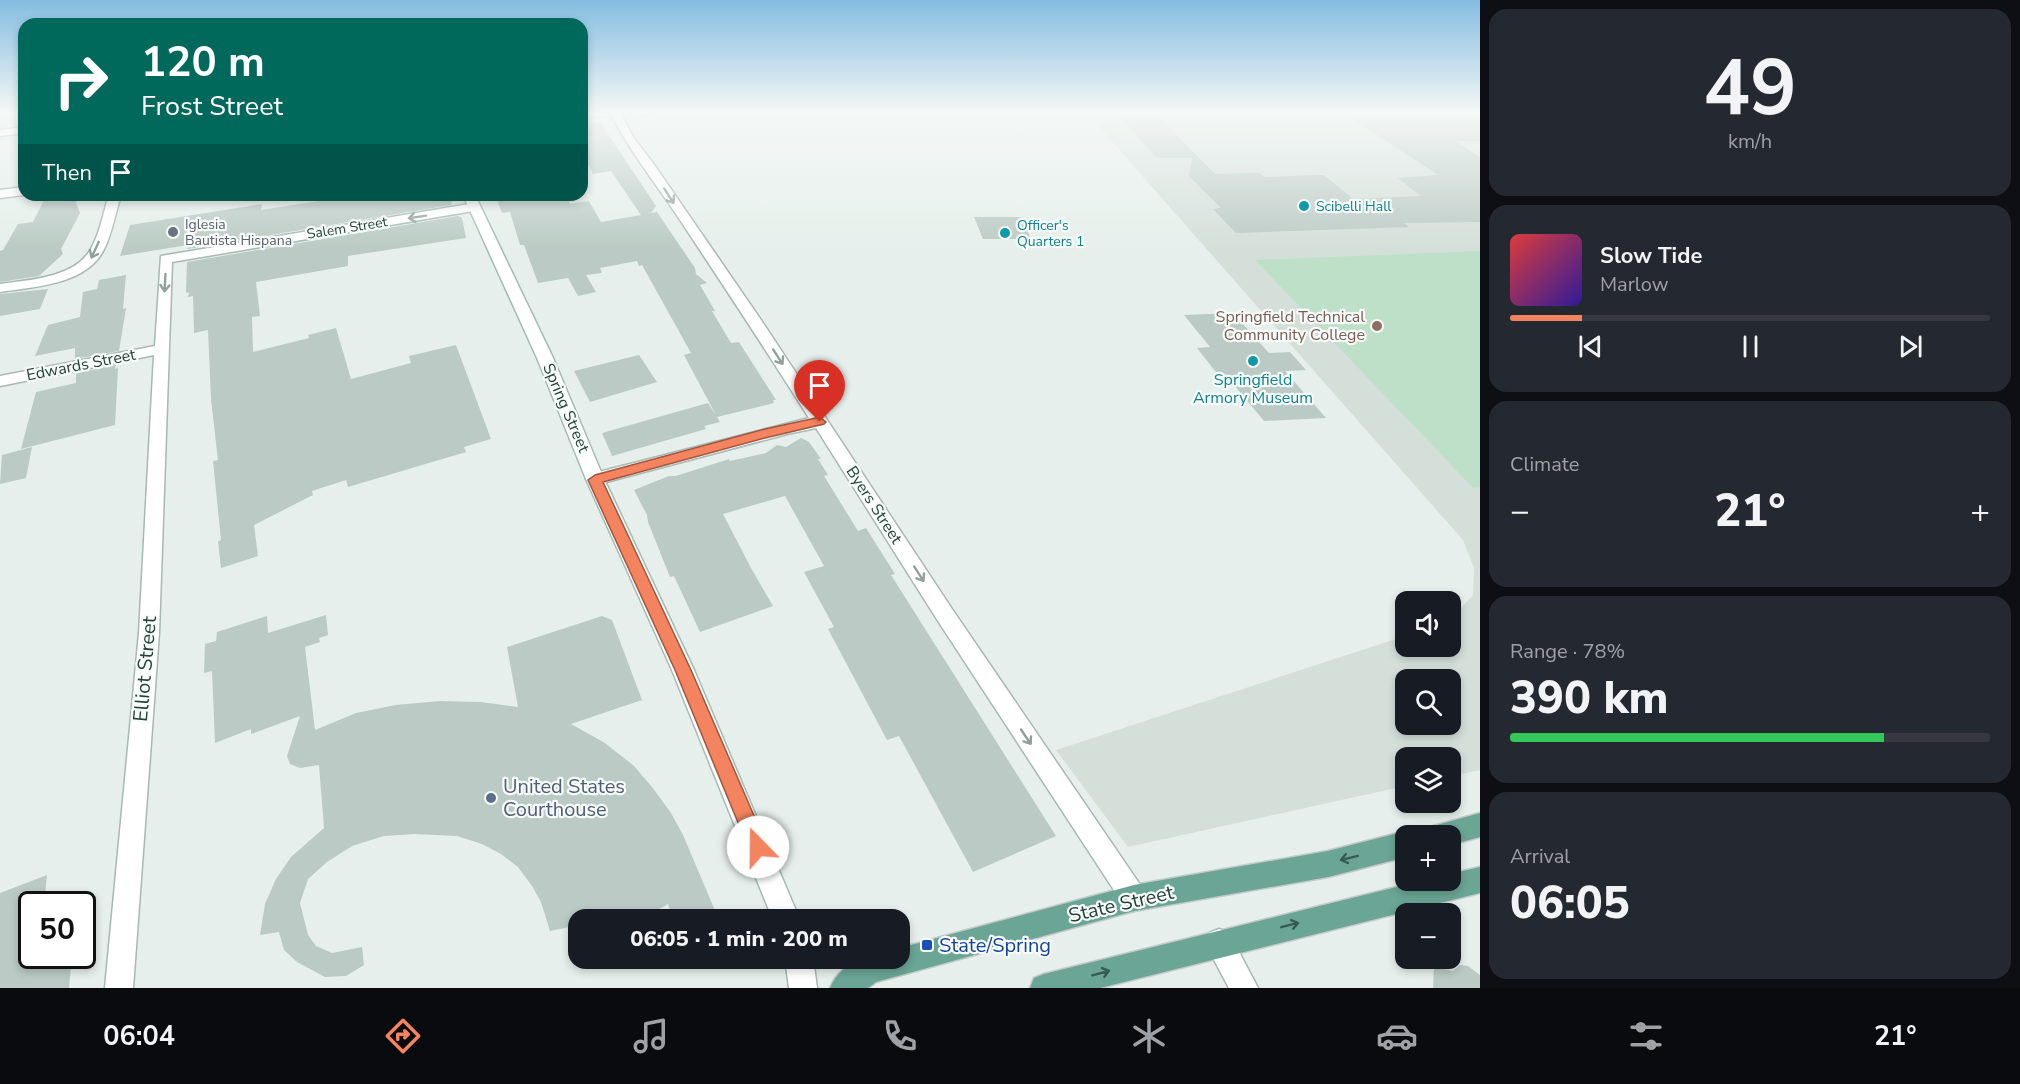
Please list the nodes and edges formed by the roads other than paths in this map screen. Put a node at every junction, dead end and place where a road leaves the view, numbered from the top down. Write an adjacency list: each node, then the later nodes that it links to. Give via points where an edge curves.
1 (642, 158): 9 (street, Byers Street, one-way to 9)
2 (18, 192): 3 (street)
3 (0, 194)
4 (113, 201): 6 (street, one-way to 6, via 95,252 85,264 39,282)
5 (472, 201): 7 (street, Salem Street, one-way to 7, via 166,259); 10 (street, Spring Street, via 541,350)
6 (0, 288)
7 (162, 350): 8 (street, Edwards Street); 19 (street, Elliot Street, via 149,633)
8 (0, 381)
9 (820, 422): 10 (street, via 776,430); 15 (street, Byers Street, one-way to 15)
10 (595, 480): 16 (street, Spring Street, via 683,670)
11 (1480, 825): 12 (main road)
12 (1461, 830)
13 (1395, 847): 15 (main road, State Street, one-way to 15, via 1328,864)
14 (1480, 880): 17 (main road, one-way to 14)
15 (1134, 898): 21 (main road, State Street, via 869,970)
16 (782, 909)
17 (1219, 943): 22 (main road, one-way to 17); 23 (street)
18 (800, 969): 20 (street)
19 (119, 988)
20 (802, 988)
21 (844, 988)
22 (1044, 988)
23 (1244, 988)

